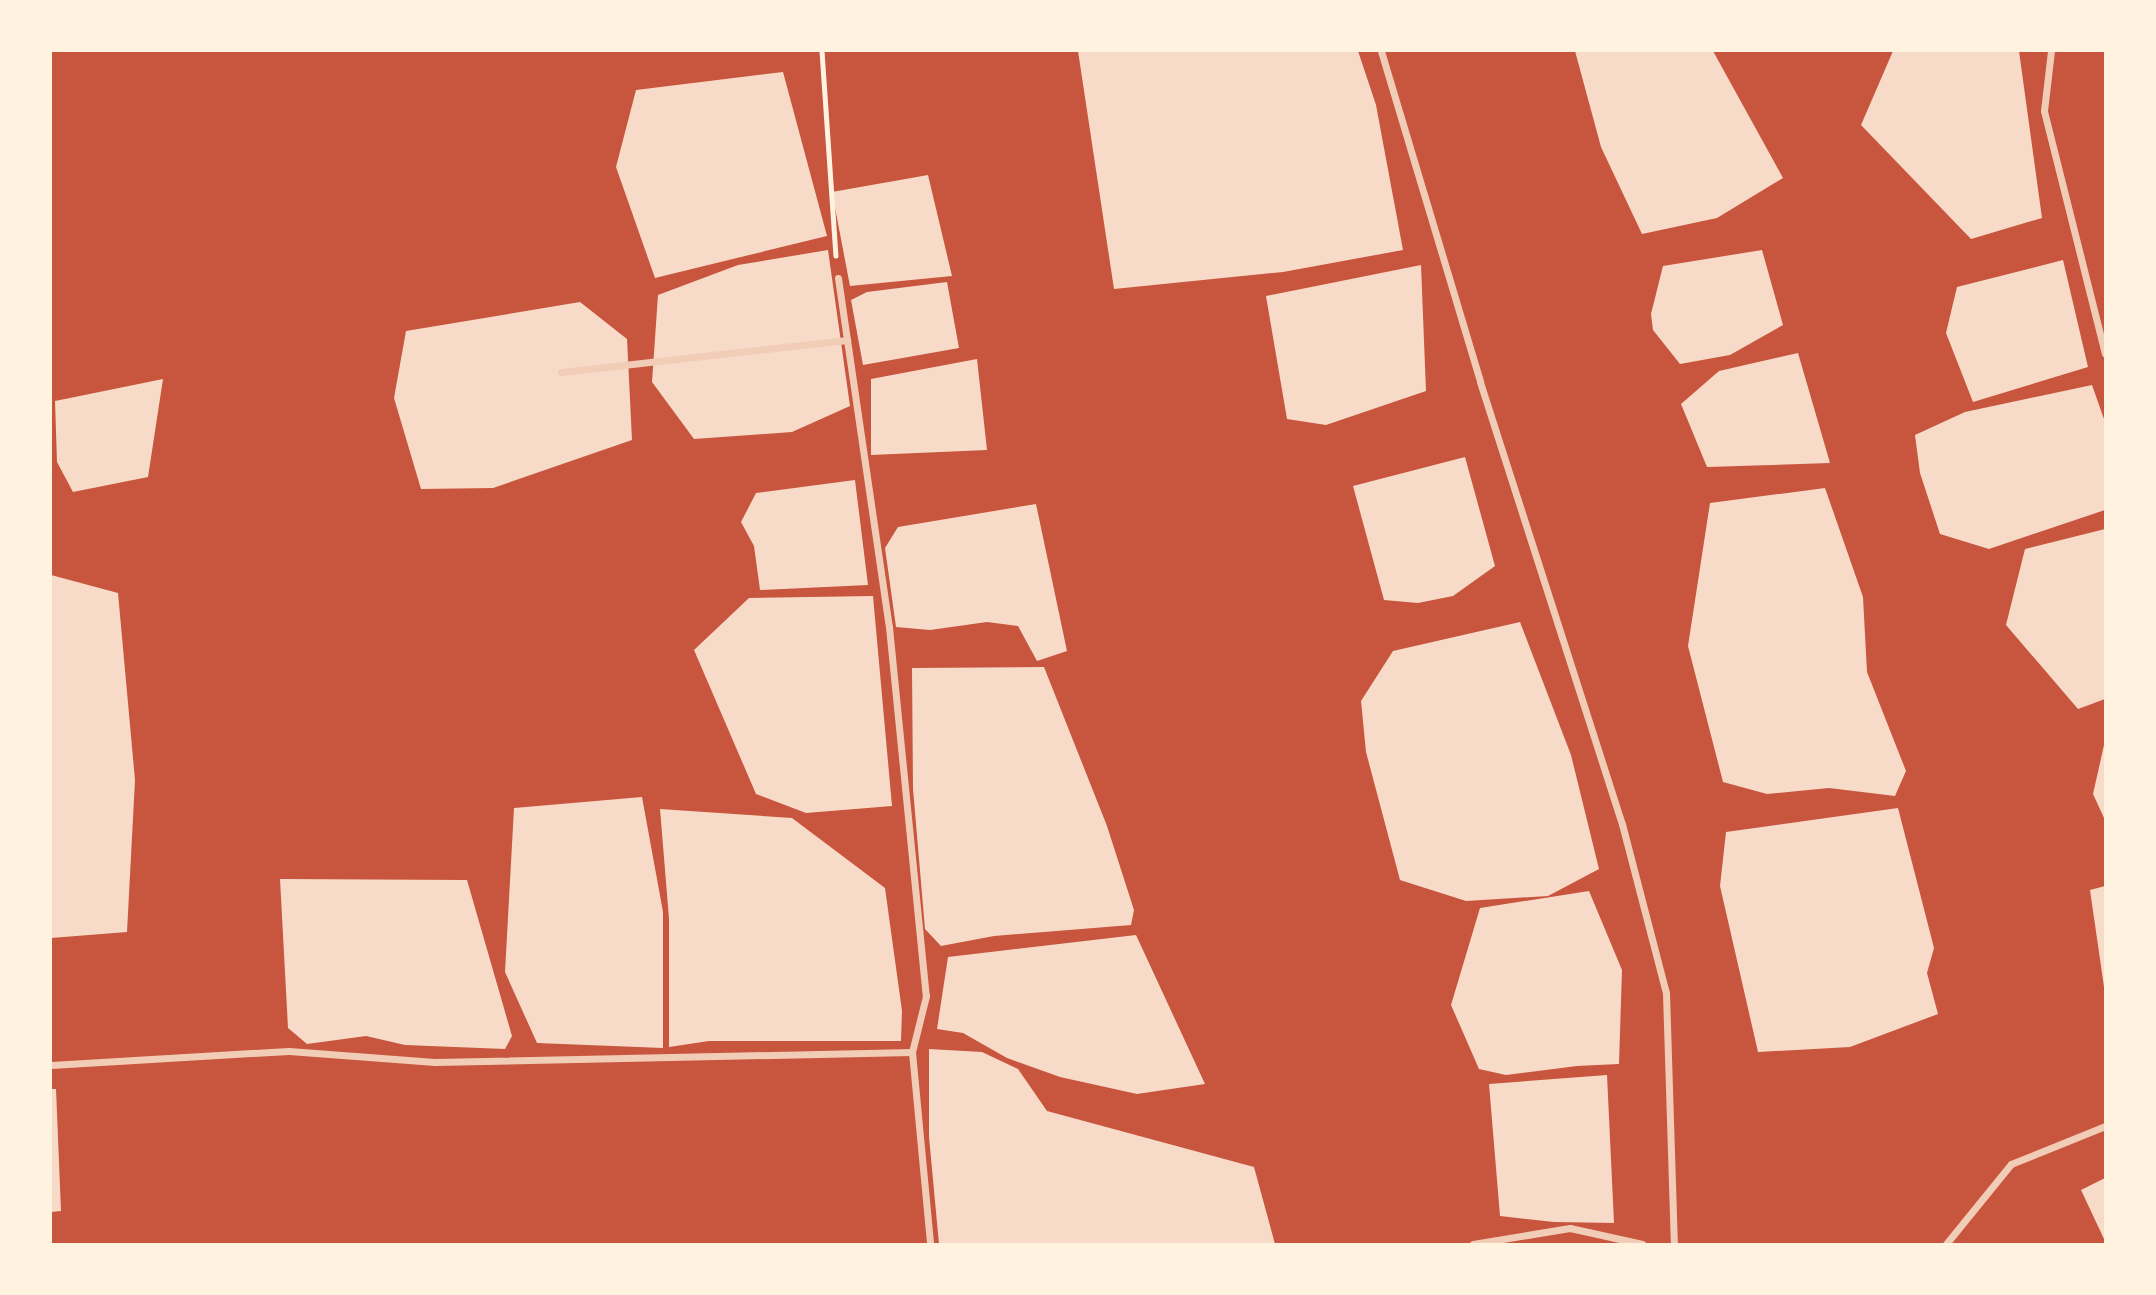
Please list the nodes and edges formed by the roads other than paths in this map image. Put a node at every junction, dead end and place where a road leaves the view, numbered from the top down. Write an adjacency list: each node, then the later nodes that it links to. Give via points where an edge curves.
1 (1381, 51): 13 (street, via 1480,382 1622,824 1666,993)
2 (2051, 51): 5 (street, via 2044,111)
3 (838, 278): 4 (street)
4 (847, 340): 6 (street); 7 (street, via 888,627 926,996)
5 (2105, 353)
6 (561, 372)
7 (912, 1052): 8 (street, via 435,1062 289,1051); 10 (street)
8 (51, 1065)
9 (2105, 1126): 14 (street, via 2011,1164)
10 (930, 1244)
11 (1473, 1244): 12 (street, via 1570,1228)
12 (1642, 1244)
13 (1674, 1244)
14 (1946, 1244)

